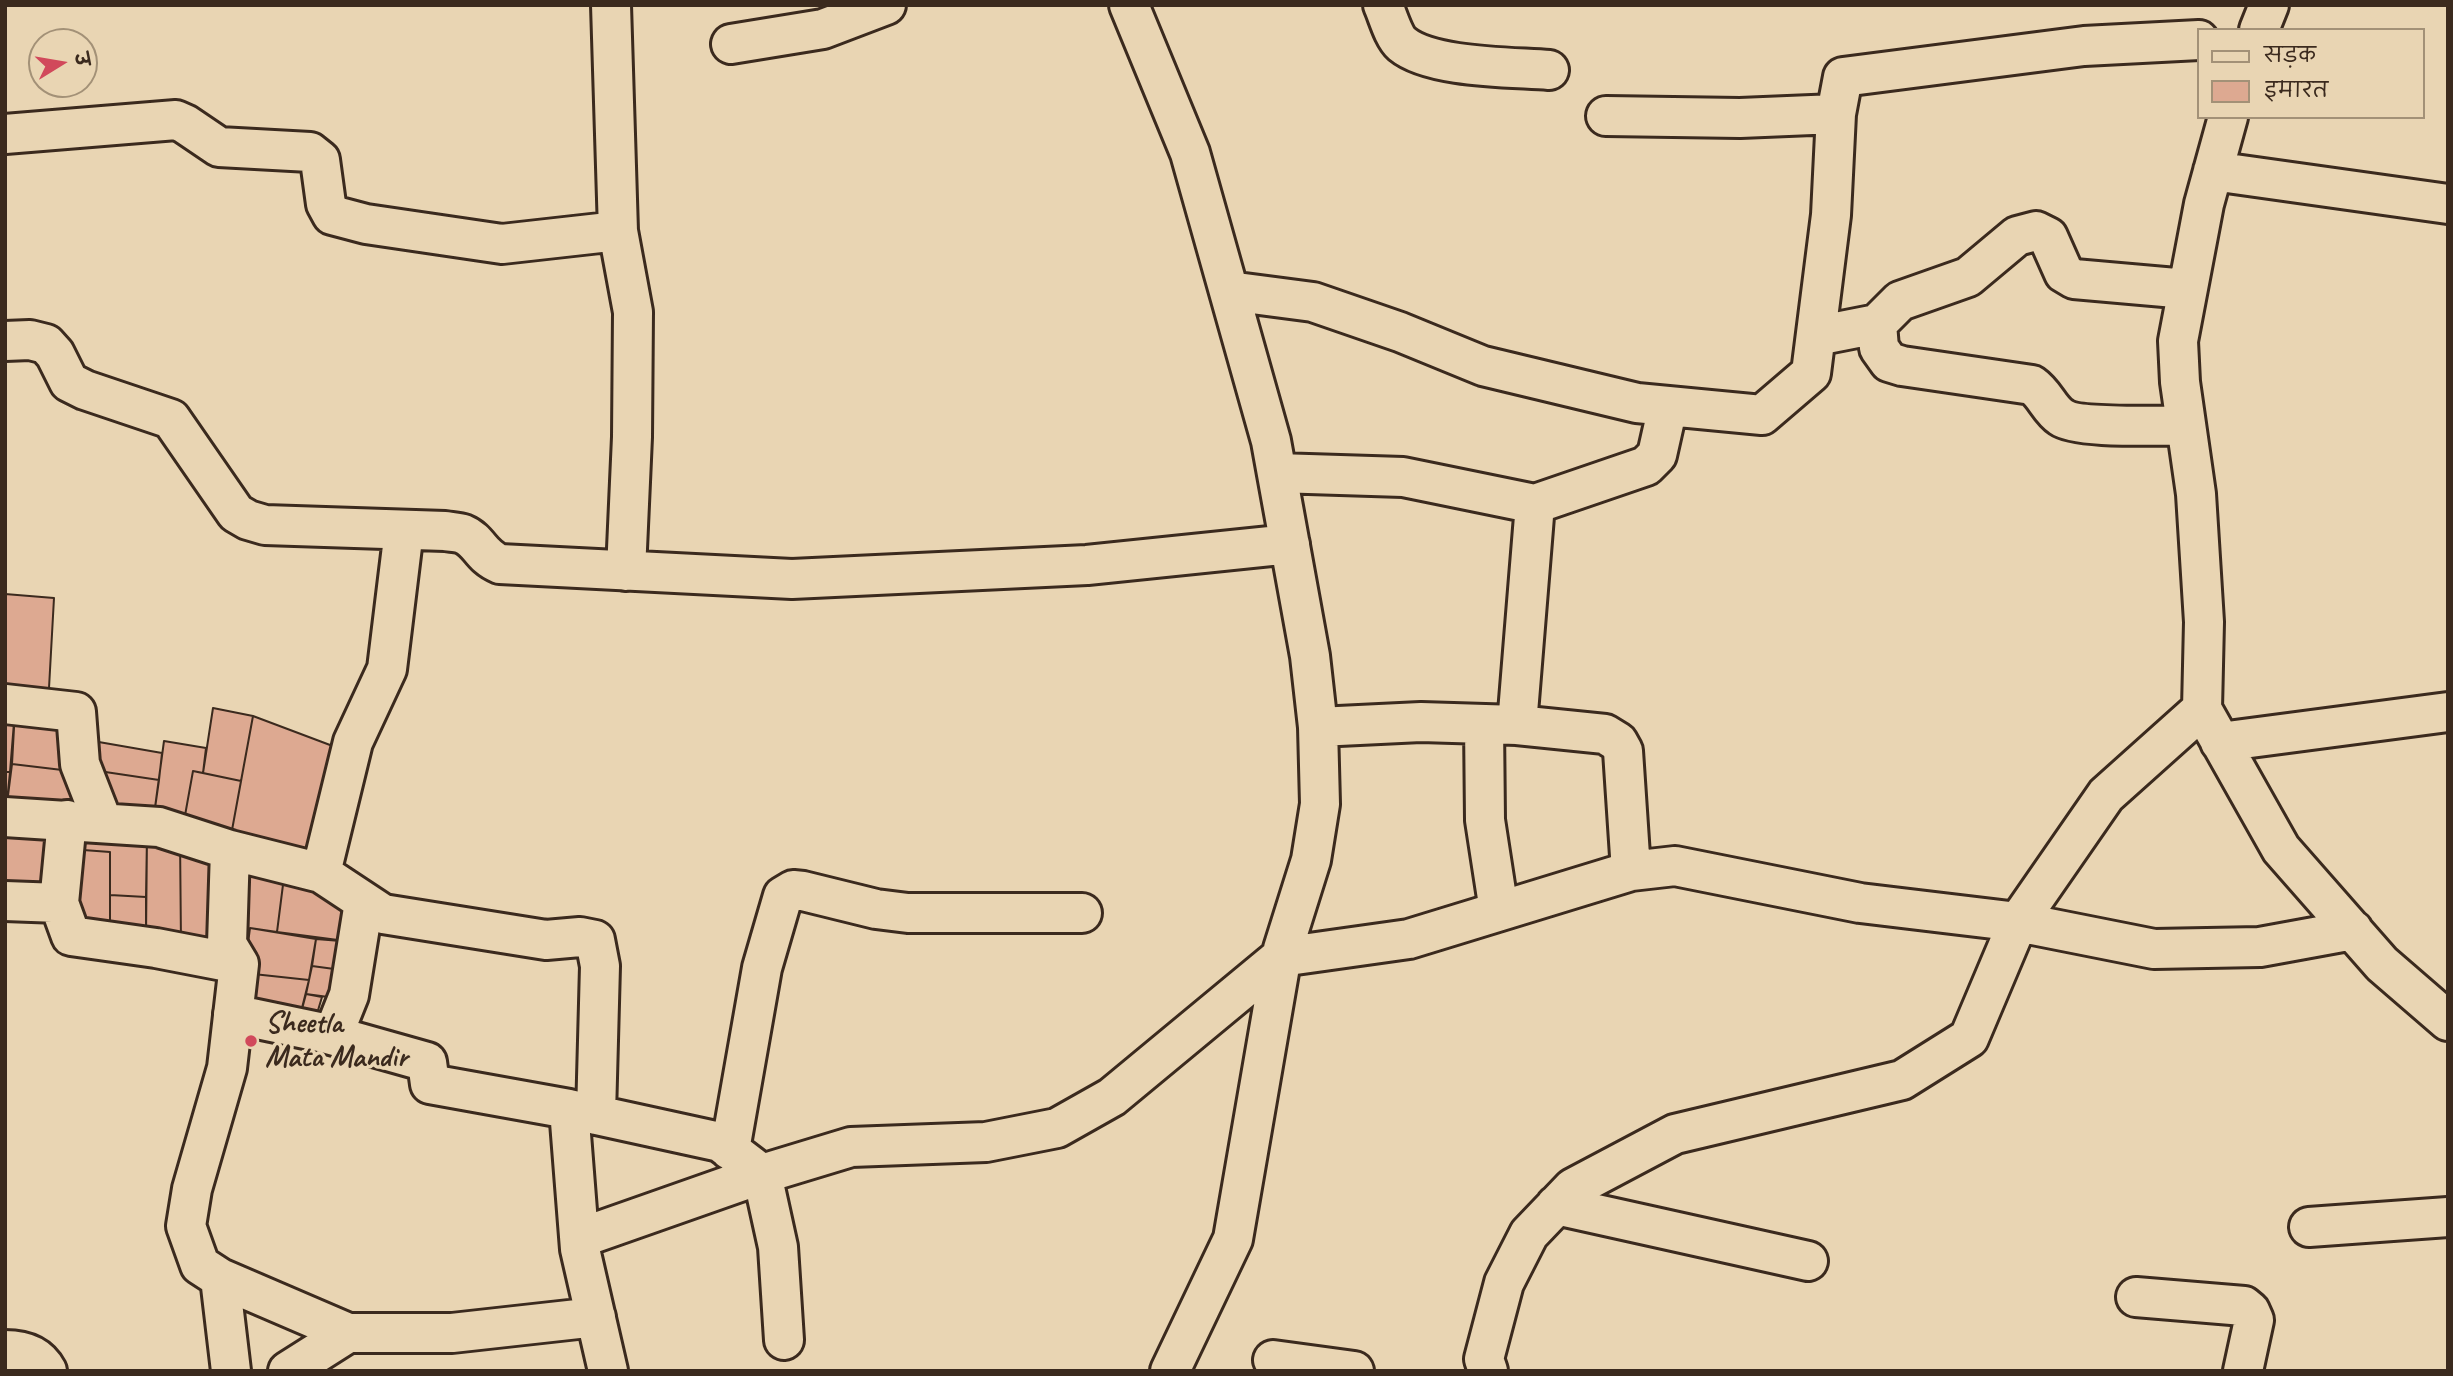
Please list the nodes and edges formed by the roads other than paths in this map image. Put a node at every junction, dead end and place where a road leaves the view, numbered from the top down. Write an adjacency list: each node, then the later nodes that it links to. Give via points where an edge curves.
1 (611, 5): 16 (street)
2 (886, 5): 8 (street, via 823,29)
3 (1129, 5): 18 (street, via 1190,153)
4 (1383, 5): 9 (street, via 1400,43 1424,57)
5 (2269, 5): 6 (street)
6 (2260, 28)
7 (2198, 40): 10 (street, via 2084,46 1843,77)
8 (731, 44)
9 (1549, 70)
10 (1836, 114): 11 (street); 20 (street, via 1831,215)
11 (1606, 116)
12 (2227, 119): 14 (street)
13 (5, 134): 16 (street, via 176,120 219,147 310,152 320,160 326,204 332,215 366,224 502,244)
14 (2213, 171): 15 (street); 17 (street)
15 (2448, 204)
16 (618, 231): 28 (street, via 633,312)
17 (2187, 289): 19 (street, via 2074,279 2064,273 2048,237 2036,231 2017,236 1968,277 1900,301); 23 (street, via 2178,341)
18 (1229, 291): 22 (street, via 1313,302 1483,366 1637,403); 24 (street)
19 (1877, 324): 20 (street); 23 (street, via 1879,348 1889,362 2032,385 2043,392 2061,418 2081,424)
20 (1816, 336): 22 (street, via 1811,373 1762,415)
21 (5, 341): 26 (street, via 46,344 69,382 171,419 236,513 248,520 265,525)
22 (1668, 406): 25 (street, via 1657,454 1646,466)
23 (2186, 426): 30 (street, via 2196,494 2203,609)
24 (1278, 472): 25 (street, via 1403,477); 27 (street)
25 (1535, 504): 32 (street)
26 (404, 530): 28 (street, via 463,534 487,558 500,564); 39 (street, via 387,668 353,742)
27 (1290, 544): 28 (street, via 1087,565 792,579); 33 (street)
28 (626, 571)
29 (5, 704): 36 (street, via 76,712)
30 (2202, 709): 34 (street); 45 (street, via 2106,795)
31 (2448, 712): 34 (street)
32 (1501, 725): 33 (street, via 1421,722); 38 (street, via 1605,734 1618,742 1623,751); 43 (street, via 1485,820)
33 (1318, 727): 47 (street, via 1320,804 1311,860)
34 (2220, 742): 46 (street, via 2281,849)
35 (5, 817): 36 (street)
36 (85, 822): 37 (street, via 159,827); 42 (street)
37 (230, 850): 39 (street); 48 (street, via 228,944)
38 (1631, 871): 43 (street); 45 (street, via 1675,866 1860,903)
39 (321, 873): 41 (street)
40 (5, 901): 42 (street)
41 (364, 902): 51 (street, via 349,995); 52 (street, via 383,914 468,929 546,940 596,940 600,966)
42 (59, 903): 48 (street, via 71,936)
43 (1499, 911): 47 (street, via 1409,939)
44 (1082, 913): 53 (street, via 908,913 803,891 783,896 762,968)
45 (2018, 922): 46 (street, via 2154,949 2260,947); 55 (street, via 1969,1038 1902,1080 1675,1134 1573,1188)
46 (2353, 930): 50 (street, via 2382,964)
47 (1281, 957): 54 (street, via 1112,1097 1057,1128 986,1142 850,1147); 71 (street, via 1233,1238)
48 (239, 964): 49 (street)
49 (233, 1014): 51 (street); 60 (street, via 227,1068 186,1226 200,1265)
50 (2448, 1021)
51 (332, 1035): 52 (street, via 427,1062 430,1084)
52 (582, 1112): 53 (street, via 720,1142); 58 (street)
53 (730, 1150): 54 (street)
54 (762, 1174): 58 (street); 64 (street, via 778,1247)
55 (1556, 1205): 59 (street); 73 (street, via 1529,1234 1504,1283 1484,1359)
56 (2448, 1217): 57 (street)
57 (2309, 1227)
58 (579, 1238): 62 (street)
59 (1808, 1261)
60 (220, 1278): 63 (street); 68 (street)
61 (2136, 1297): 74 (street, via 2244,1306 2254,1320)
62 (596, 1317): 63 (street, via 452,1334); 70 (street)
63 (348, 1332): 69 (street)
64 (784, 1340)
65 (5, 1350): 67 (street, via 21,1350 36,1357)
66 (1273, 1360): 72 (street)
67 (47, 1371)
68 (231, 1371)
69 (288, 1371)
70 (608, 1371)
71 (1170, 1371)
72 (1354, 1371)
73 (1488, 1371)
74 (2243, 1371)

